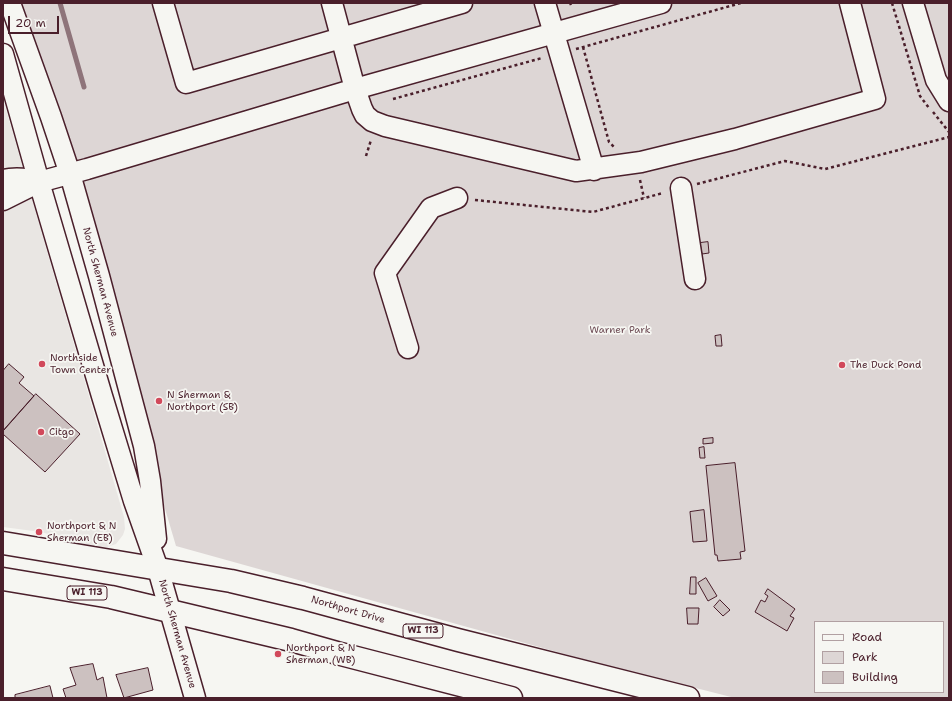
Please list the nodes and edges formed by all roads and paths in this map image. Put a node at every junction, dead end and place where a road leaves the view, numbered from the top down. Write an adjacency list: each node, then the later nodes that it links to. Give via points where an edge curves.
1 (10, 3): 23 (street, North Sherman Avenue)
2 (163, 3): 11 (street, via 186,83)
3 (332, 3): 11 (street)
4 (462, 3): 11 (street)
5 (545, 3): 10 (street)
6 (661, 3): 10 (street)
7 (741, 3): 12 (path)
8 (850, 3): 22 (street, via 875,99 735,140 642,162)
9 (913, 3): 17 (street, via 936,80)
10 (554, 33): 13 (street); 15 (street)
11 (341, 38): 15 (street)
12 (583, 47): 13 (path); 20 (path, via 609,142)
13 (560, 53): 16 (path); 22 (street)
14 (3, 54): 26 (street, North Sherman Avenue)
15 (355, 89): 18 (street, via 365,115); 23 (street)
16 (392, 100)
17 (949, 101)
18 (377, 123): 21 (path); 22 (street, via 557,168)
19 (949, 137): 27 (path, via 825,168 785,161)
20 (618, 150)
21 (366, 156)
22 (594, 170)
23 (70, 174): 26 (street); 34 (street, North Sherman Avenue, via 144,446 150,481)
24 (639, 178): 29 (path)
25 (3, 180): 26 (street, via 25,178)
26 (39, 182): 30 (street); 34 (street, North Sherman Avenue, via 134,501)
27 (681, 188): 29 (path); 31 (street)
28 (457, 198): 29 (path, via 593,212); 32 (street, via 432,208 385,273)
29 (644, 198)
30 (3, 200)
31 (695, 279)
32 (408, 348)
33 (3, 543): 34 (main road, Northport Drive / WI 113)
34 (158, 569): 36 (street, North Sherman Avenue); 39 (main road, Northport Drive / WI 113, via 231,581 296,596)
35 (3, 578): 36 (main road, WI 113, via 111,597)
36 (171, 612): 37 (street, North Sherman Avenue); 38 (main road, WI 113, via 291,640)
37 (195, 698)
38 (511, 698)
39 (688, 698)

